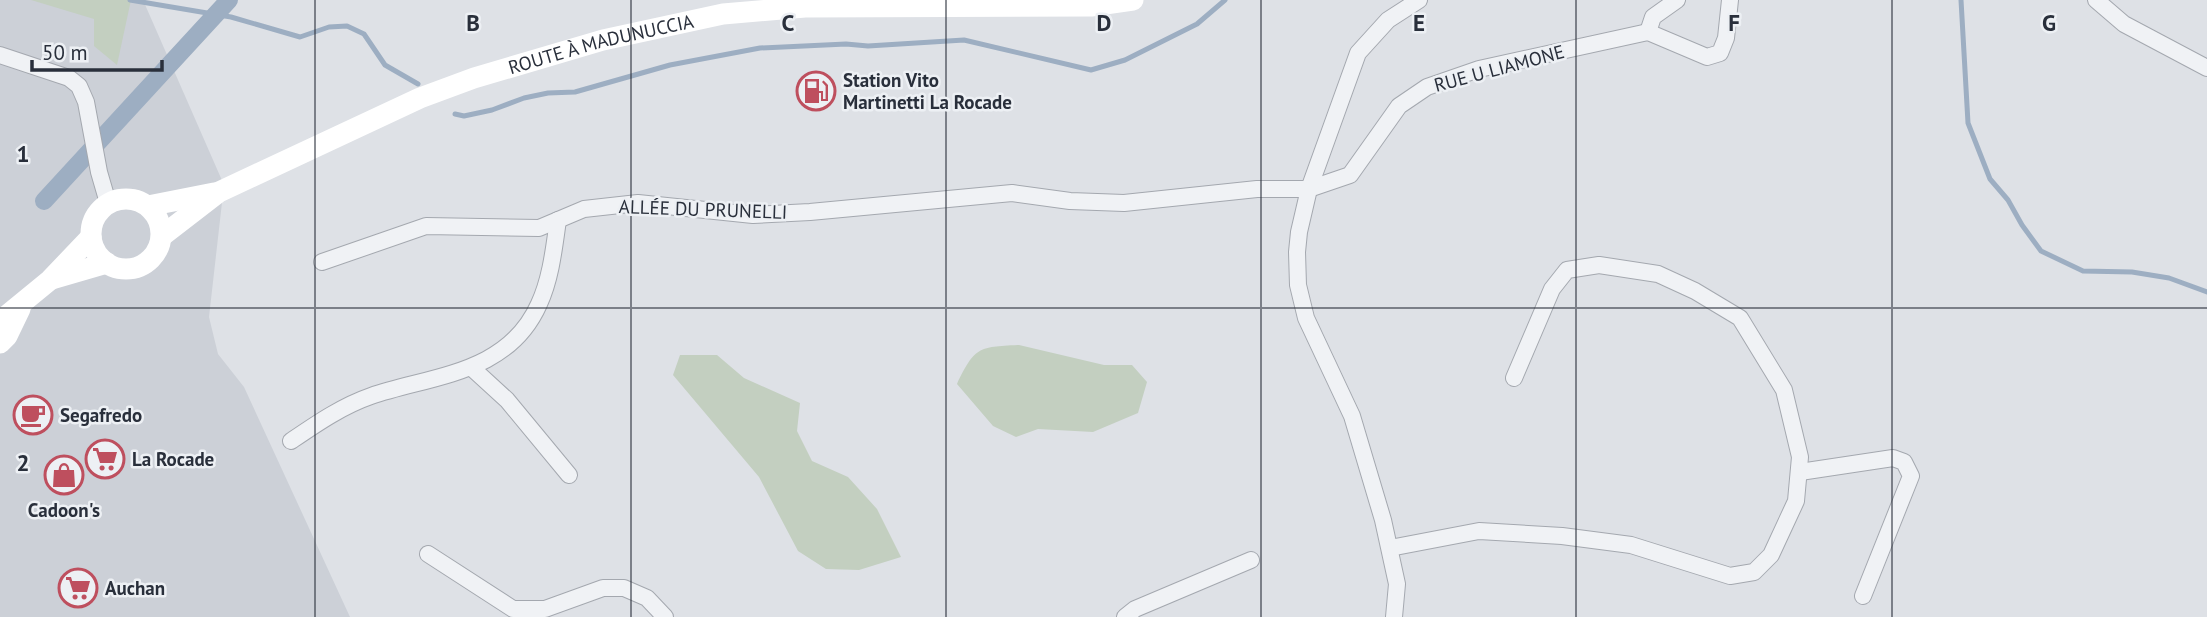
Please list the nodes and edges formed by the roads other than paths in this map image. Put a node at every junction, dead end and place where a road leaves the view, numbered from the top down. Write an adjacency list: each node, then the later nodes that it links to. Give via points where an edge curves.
1 (1133, 0): 10 (main road, ROUTE À MADUNUCCIA, via 1091,6 805,7 715,16 603,40 463,82 365,122)
2 (1419, 0): 9 (street, via 1388,20 1358,53)
3 (1677, 0): 6 (street, via 1653,17)
4 (1730, 0): 6 (street, via 1720,53 1707,57)
5 (2096, 0): 8 (street, via 2124,24)
6 (1648, 32): 9 (street, RUE U LIAMONE, via 1479,69 1427,87 1399,106 1350,174)
7 (0, 55): 11 (street, via 69,78 79,86)
8 (2207, 68)
9 (1309, 189): 13 (street, ALLÉE DU PRUNELLI, via 1257,189 1124,203 1012,193 752,215 638,203 584,209); 27 (street, via 1299,232 1298,285 1306,318 1352,416)
10 (219, 192): 12 (main road, ROUTE À MADUNUCCIA); 14 (main road, ROUTE À MADUNUCCIA)
11 (108, 203): 12 (main road, via 129,198); 15 (main road, via 94,217)
12 (148, 206): 14 (main road, via 156,214)
13 (558, 220): 16 (street, ALLÉE DU PRUNELLI, via 539,228 426,226); 22 (street, via 540,303 519,334)
14 (162, 236): 17 (main road, via 156,254 139,267)
15 (91, 237): 17 (main road); 18 (main road)
16 (322, 262)
17 (107, 263): 18 (main road)
18 (50, 280): 19 (main road)
19 (22, 303): 20 (main road); 21 (main road)
20 (0, 321)
21 (0, 343)
22 (471, 368): 24 (street, via 369,396 322,419); 26 (street, via 507,400)
23 (1514, 378): 25 (street, via 1552,289 1567,270 1599,265 1658,274 1740,318 1784,390)
24 (291, 441)
25 (1800, 472): 27 (street, via 1796,501 1771,555 1754,572 1730,576 1631,545 1562,536 1479,531); 30 (street, via 1893,458 1904,462 1911,476)
26 (569, 475)
27 (1390, 548): 33 (street, via 1397,584)
28 (428, 554): 31 (street, via 513,609 544,609 603,588 624,588 647,598)
29 (1251, 560): 32 (street)
30 (1863, 596)
31 (665, 617)
32 (1125, 617)
33 (1394, 617)

